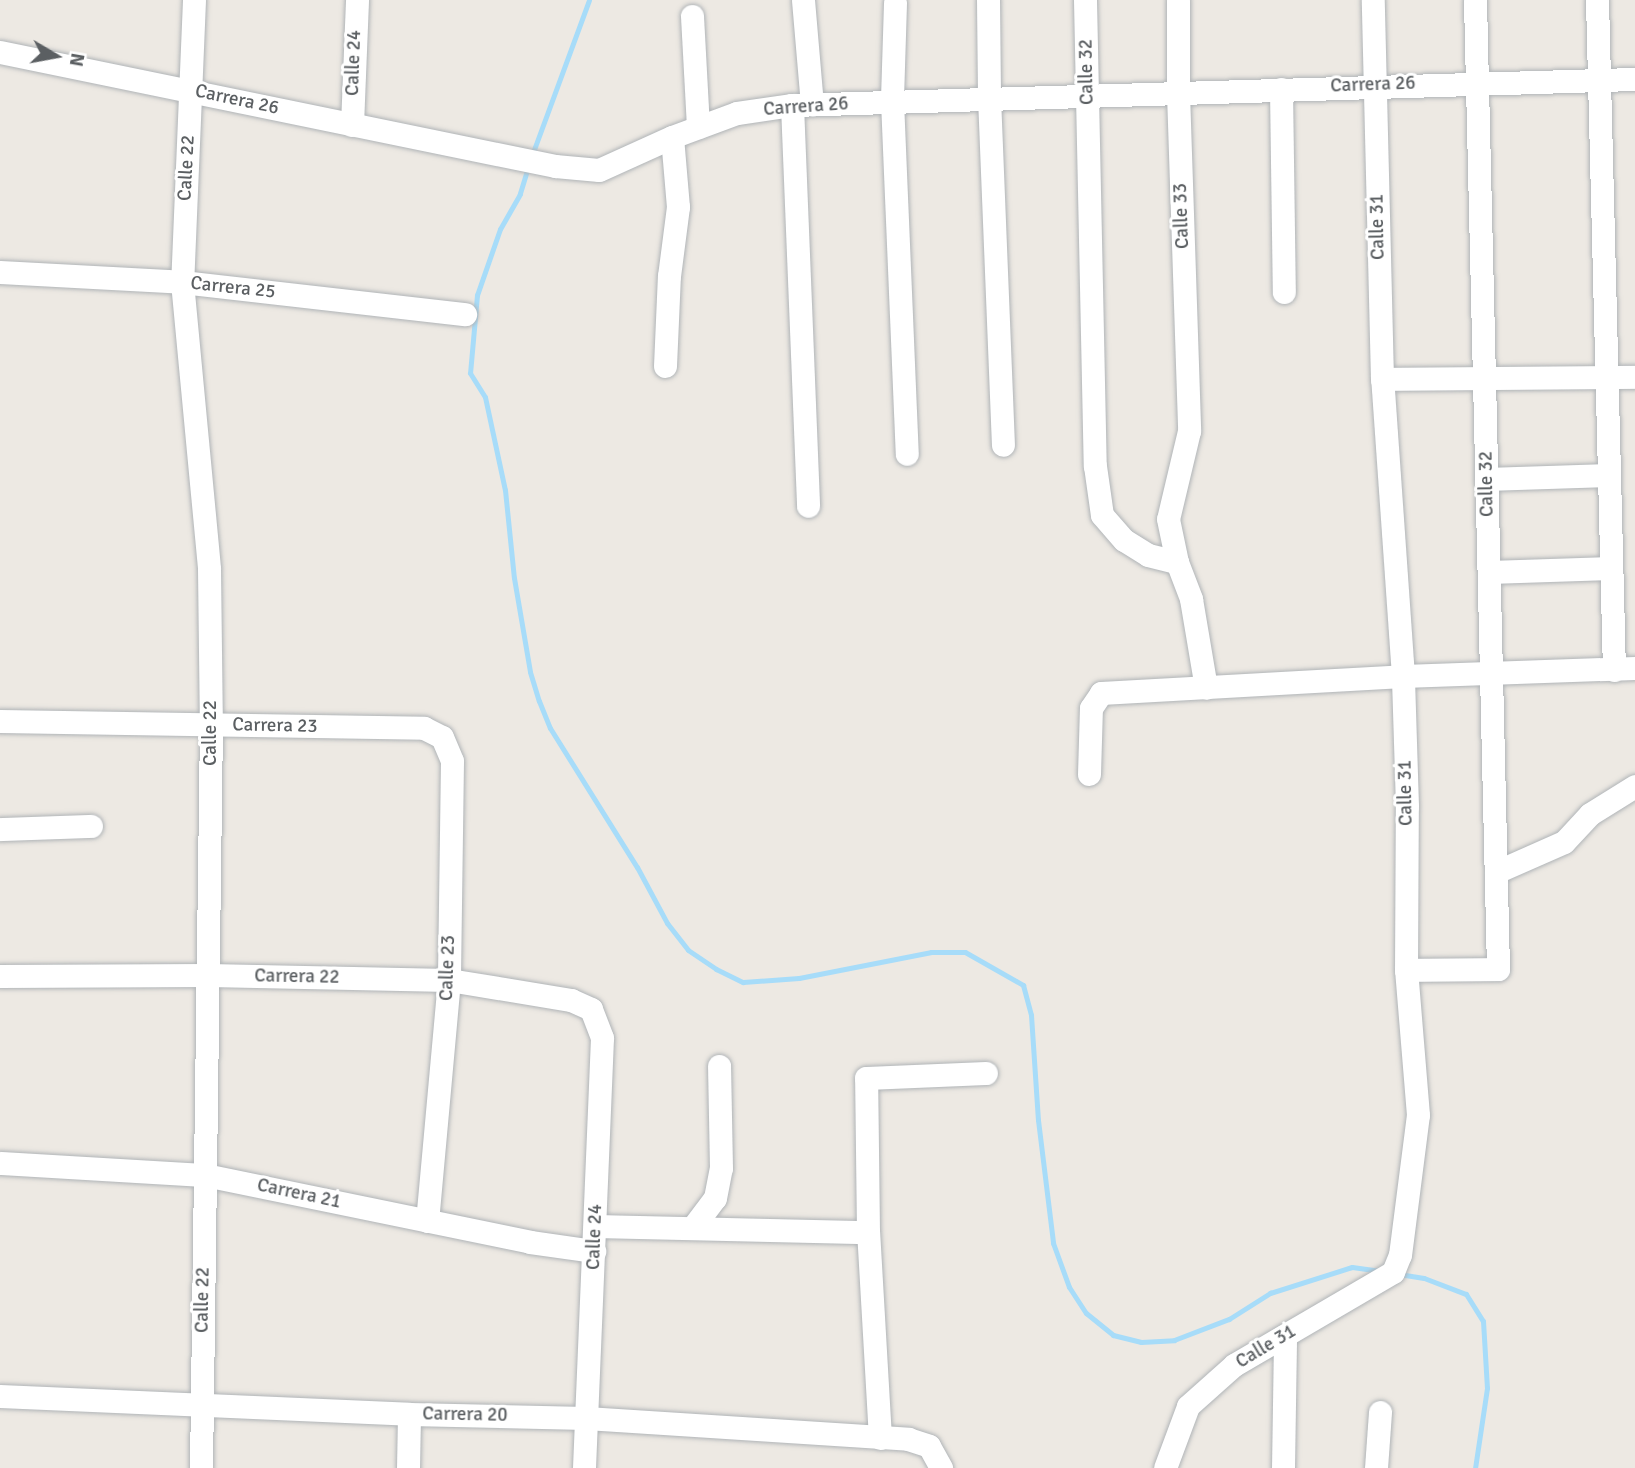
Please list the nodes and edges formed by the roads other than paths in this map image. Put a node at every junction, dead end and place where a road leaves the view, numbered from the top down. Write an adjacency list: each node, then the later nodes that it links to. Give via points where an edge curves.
1 (194, 0): 18 (street, Calle 22)
2 (357, 0): 24 (street, Calle 24)
3 (803, 0): 23 (street)
4 (988, 0): 21 (street)
5 (1085, 0): 20 (street, Calle 32)
6 (1178, 0): 19 (street, Calle 33)
7 (1373, 0): 16 (street, Calle 31)
8 (1475, 0): 15 (street, Calle 32)
9 (1597, 0): 13 (street)
10 (895, 3): 22 (street)
11 (692, 16): 25 (street)
12 (0, 52): 18 (street, Carrera 26)
13 (1600, 79): 14 (street, Carrera 26); 15 (street, Carrera 26); 32 (street)
14 (1635, 79)
15 (1477, 82): 16 (street, Carrera 26); 35 (street, Calle 32)
16 (1375, 85): 17 (street, Carrera 26); 34 (street, Calle 31)
17 (1281, 89): 19 (street, Carrera 26); 29 (street)
18 (191, 90): 24 (street, Carrera 26); 28 (street, Calle 22)
19 (1178, 93): 20 (street, Carrera 26); 41 (street, Calle 33, via 1189,431 1168,519)
20 (1087, 94): 21 (street, Carrera 26); 41 (street, Calle 32, via 1095,466 1102,515 1124,540 1148,555)
21 (989, 97): 22 (street, Carrera 26); 36 (street)
22 (892, 101): 23 (street, Carrera 26); 37 (street)
23 (802, 105): 25 (street, Carrera 26, via 737,113); 40 (street)
24 (352, 125): 26 (street, Carrera 26, via 555,166 599,170)
25 (698, 127): 26 (street, Carrera 26)
26 (672, 137): 31 (street, via 678,207 669,276)
27 (0, 272): 28 (street, Carrera 25)
28 (181, 282): 30 (street, Carrera 25); 49 (street, Calle 22, via 209,569)
29 (1283, 292)
30 (465, 314)
31 (666, 366)
32 (1607, 377): 33 (street); 35 (street); 38 (street)
33 (1635, 377)
34 (1382, 379): 35 (street); 46 (street, Calle 31)
35 (1484, 379): 39 (street, Calle 32)
36 (1003, 445)
37 (907, 454)
38 (1609, 475): 39 (street); 42 (street)
39 (1486, 479): 43 (street, Calle 32)
40 (808, 506)
41 (1177, 562): 47 (street, Calle 33, via 1191,599)
42 (1611, 568): 43 (street); 44 (street)
43 (1489, 572): 45 (street, Calle 32)
44 (1624, 669): 45 (street)
45 (1492, 674): 46 (street); 55 (street, Calle 32)
46 (1403, 676): 47 (street); 56 (street, Calle 31)
47 (1206, 688): 51 (street, via 1101,692 1091,708)
48 (0, 722): 49 (street, Carrera 23)
49 (211, 725): 50 (street, Carrera 23); 57 (street, Calle 22)
50 (424, 728): 59 (street, Calle 23, via 442,737 452,761)
51 (1089, 774)
52 (1635, 786): 55 (street, via 1590,814 1564,842)
53 (91, 826): 54 (street)
54 (0, 829)
55 (1496, 872): 56 (street, Calle 32, via 1498,969)
56 (1406, 970): 70 (street, Calle 31, via 1418,1115 1400,1255 1393,1272)
57 (208, 975): 58 (street, Carrera 22); 59 (street, Carrera 22); 64 (street, Calle 22)
58 (0, 976)
59 (449, 980): 60 (street, Carrera 22, via 572,1000); 65 (street, Calle 23)
60 (591, 1009): 66 (street, Calle 24, via 602,1038)
61 (719, 1066): 67 (street, via 721,1168 715,1198)
62 (986, 1073): 68 (street, via 866,1078)
63 (0, 1163): 64 (street, Carrera 21)
64 (205, 1175): 65 (street, Carrera 21); 72 (street, Calle 22)
65 (427, 1221): 69 (street, Carrera 21)
66 (595, 1226): 67 (street); 69 (street, Calle 24)
67 (693, 1227): 68 (street)
68 (868, 1232): 76 (street)
69 (594, 1251): 75 (street, Calle 24)
70 (1285, 1336): 81 (street, Calle 31, via 1234,1365 1188,1406); 82 (street)
71 (0, 1396): 72 (street, Carrera 20)
72 (202, 1403): 74 (street, Carrera 20); 77 (street, Calle 22)
73 (1380, 1412): 83 (street)
74 (409, 1414): 75 (street, Carrera 20); 78 (street)
75 (586, 1418): 76 (street, Carrera 20); 79 (street, Calle 24)
76 (880, 1438): 80 (street, Carrera 20, via 908,1439 929,1446)
77 (201, 1468)
78 (408, 1468)
79 (584, 1468)
80 (941, 1468)
81 (1165, 1468)
82 (1283, 1468)
83 (1376, 1468)

